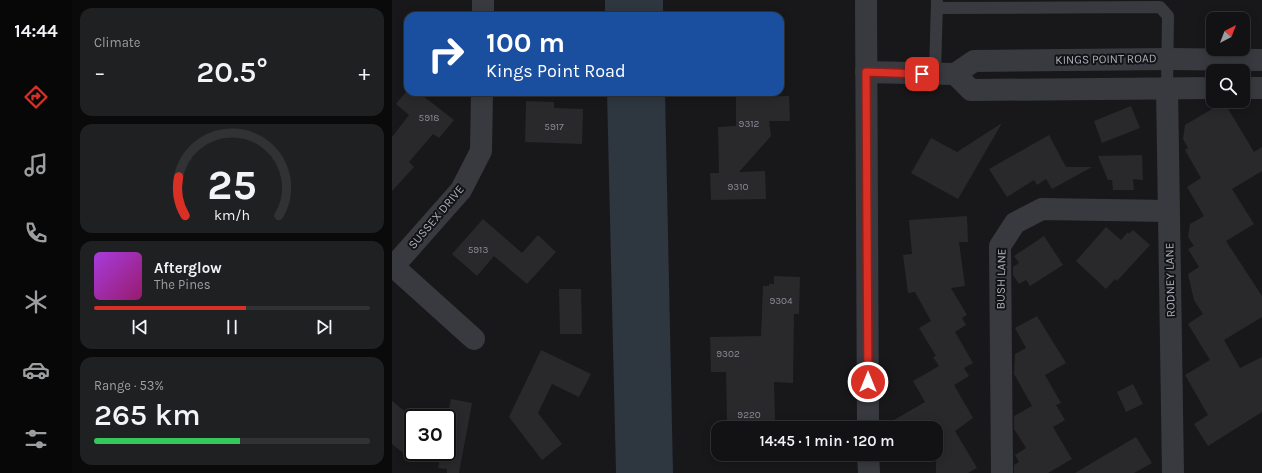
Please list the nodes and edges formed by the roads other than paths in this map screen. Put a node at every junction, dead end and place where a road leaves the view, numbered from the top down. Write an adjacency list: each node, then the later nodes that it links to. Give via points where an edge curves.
1 (483, 0): 4 (street)
2 (866, 0): 7 (street)
3 (937, 4): 5 (lane, via 1160,7 1168,16); 8 (lane)
4 (483, 12)
5 (1168, 59): 6 (street, KINGS POINT ROAD); 8 (street, KINGS POINT ROAD, via 974,61); 9 (lane)
6 (1262, 60)
7 (866, 72): 8 (street); 17 (street)
8 (945, 74): 9 (street, via 971,90)
9 (1167, 87): 10 (street); 14 (street, RODNEY LANE)
10 (1206, 88)
11 (1250, 88): 12 (street)
12 (1262, 88)
13 (482, 96): 15 (street, SUSSEX DRIVE, via 481,151 461,190)
14 (1169, 211): 20 (street, BUSH LANE, via 1042,209 1015,223 1000,246); 21 (street, RODNEY LANE)
15 (393, 267): 16 (street)
16 (474, 340)
17 (868, 421)
18 (868, 461): 19 (street)
19 (868, 473)
20 (1002, 473)
21 (1173, 473)

